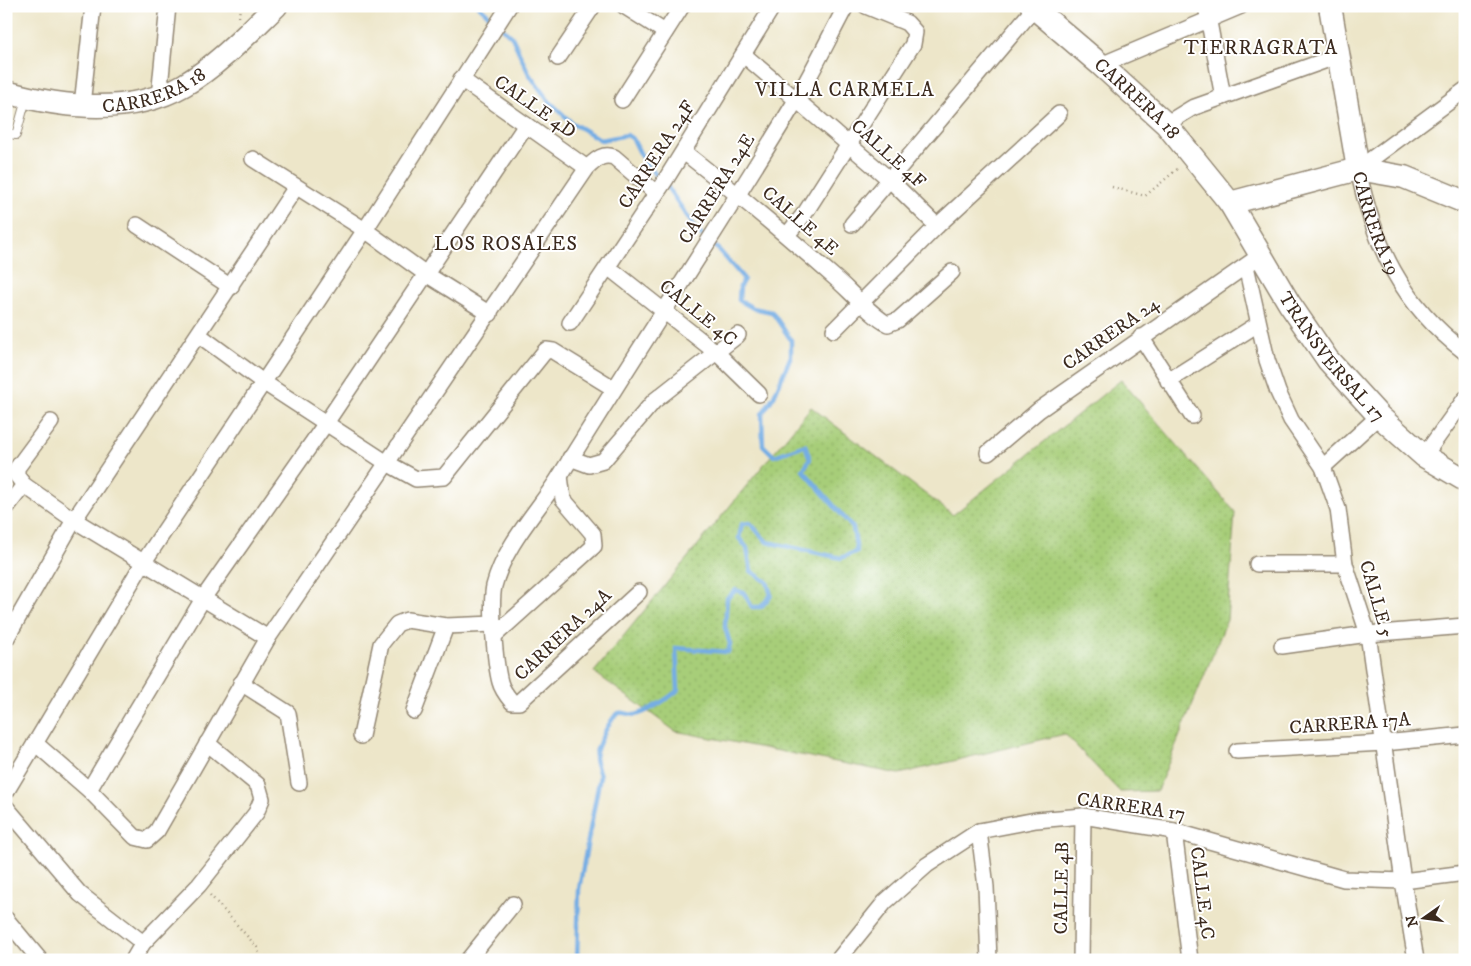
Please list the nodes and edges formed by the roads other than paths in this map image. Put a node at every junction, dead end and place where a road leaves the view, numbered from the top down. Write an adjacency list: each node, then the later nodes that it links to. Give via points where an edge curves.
1 (93, 6): 27 (street)
2 (168, 6): 23 (street)
3 (276, 6): 23 (street, CARRERA 18, via 208,68)
4 (593, 6): 18 (street)
5 (624, 6): 15 (street)
6 (682, 6): 15 (street)
7 (773, 6): 16 (street, CARRERA 24F)
8 (846, 6): 26 (street, CARRERA 24E)
9 (866, 6): 32 (street, via 907,23 916,32 913,44)
10 (1241, 6): 14 (street)
11 (1330, 6): 17 (street)
12 (1034, 7): 19 (street, CARRERA 18); 37 (street)
13 (506, 10): 20 (street)
14 (1206, 13): 19 (street); 24 (street)
15 (665, 32): 25 (street)
16 (744, 55): 26 (street, CALLE 4F); 33 (street, CARRERA 24F)
17 (1338, 56): 24 (street); 36 (street)
18 (558, 58)
19 (1101, 65): 29 (street, CARRERA 18)
20 (461, 79): 30 (street, CALLE 4D); 46 (street)
21 (1465, 90): 36 (street)
22 (16, 95): 27 (street, CARRERA 18); 31 (lane, via 16,136)
23 (159, 97): 27 (street, CARRERA 18, via 123,106)
24 (1223, 97): 29 (street, via 1192,108)
25 (622, 100)
26 (796, 100): 32 (street, CALLE 4F); 40 (street, CARRERA 24E)
27 (82, 105)
28 (1059, 114): 45 (street)
29 (1166, 124): 42 (street, CARRERA 18)
30 (526, 125): 35 (street, CALLE 4D); 51 (street)
31 (6, 133)
32 (848, 144): 37 (street, CALLE 4F); 47 (street)
33 (684, 152): 39 (street, CARRERA 24F); 40 (street, CALLE 4E)
34 (253, 159): 38 (street)
35 (587, 168): 39 (street, via 606,154); 55 (street)
36 (1358, 169): 41 (street, via 1404,177); 42 (street, CARRERA 19); 62 (street, CARRERA 19, via 1374,230 1403,290 1424,316)
37 (888, 179): 43 (street); 45 (street, CALLE 4F)
38 (296, 187): 46 (street); 52 (street)
39 (661, 187): 49 (street, CARRERA 24F)
40 (737, 193): 47 (street, CALLE 4E); 54 (street, CARRERA 24E)
41 (1465, 202)
42 (1230, 204): 48 (street, TRANSVERSAL 17)
43 (852, 224)
44 (137, 225): 52 (street)
45 (937, 226): 53 (street)
46 (365, 230): 51 (street); 65 (street)
47 (787, 236): 53 (street, CALLE 4E)
48 (1254, 260): 57 (street, CALLE 5); 61 (street, CARRERA 24); 70 (street, TRANSVERSAL 17, via 1289,303 1328,360)
49 (608, 267): 54 (street, CALLE 4C); 56 (street, CARRERA 24F)
50 (952, 272): 53 (street, CALLE 4E, via 898,320 888,324)
51 (426, 274): 55 (street); 72 (street)
52 (230, 287): 59 (street)
53 (862, 301): 58 (street)
54 (663, 310): 63 (street, CALLE 4C); 66 (street, CARRERA 24E)
55 (490, 314): 76 (street)
56 (570, 323)
57 (1258, 324): 64 (street); 77 (street, CALLE 5, via 1278,392 1291,420)
58 (834, 330)
59 (199, 335): 65 (street); 82 (street)
60 (738, 335): 63 (street)
61 (1141, 338): 64 (street); 73 (street, CARRERA 24, via 1039,410)
62 (1465, 352)
63 (717, 353): 67 (street, CALLE 4C); 75 (street, via 654,401 603,461 590,465)
64 (1168, 381): 69 (street)
65 (263, 382): 72 (street); 83 (street)
66 (613, 388): 75 (street, CARRERA 24E); 76 (street, via 553,351 546,350 444,477 416,479)
67 (760, 394)
68 (1465, 399): 74 (street)
69 (1192, 416)
70 (1379, 416): 74 (street, TRANSVERSAL 17); 77 (street)
71 (51, 422): 80 (street, via 17,468 17,476)
72 (326, 423): 76 (street); 87 (street)
73 (988, 453)
74 (1424, 456): 79 (street, TRANSVERSAL 17)
75 (570, 458): 78 (street, CARRERA 24E)
76 (387, 463): 92 (street)
77 (1324, 467): 85 (street, CALLE 5, via 1338,509)
78 (560, 476): 90 (street, CARRERA 24E, via 508,551 494,587); 90 (street, via 560,494 593,534 594,546)
79 (1465, 480)
80 (24, 485): 81 (street); 82 (street)
81 (6, 508)
82 (74, 520): 83 (street); 93 (street)
83 (143, 563): 87 (street); 101 (street)
84 (1257, 564): 85 (street)
85 (1344, 564): 91 (street, CALLE 5)
86 (639, 592): 90 (street, CARRERA 24A, via 519,702 512,702 500,682)
87 (204, 597): 92 (street); 104 (street)
88 (446, 626): 90 (street); 96 (street); 98 (street, via 407,620 390,631 381,644)
89 (1465, 626): 91 (street)
90 (494, 630)
91 (1368, 634): 94 (street); 100 (street, CALLE 5)
92 (268, 638): 95 (street)
93 (6, 639)
94 (1282, 646)
95 (241, 683): 99 (street); 103 (street, via 288,712)
96 (414, 711)
97 (1465, 735): 100 (street, CARRERA 17A)
98 (361, 736)
99 (207, 743): 104 (street, via 157,831 147,840 135,838); 114 (street, via 258,786 262,799 256,813 198,885)
100 (1384, 743): 102 (street, CARRERA 17A); 111 (street, CALLE 5)
101 (36, 744): 104 (street); 105 (street)
102 (1237, 751)
103 (299, 783)
104 (89, 790)
105 (6, 792)
106 (6, 807): 114 (street, via 80,894)
107 (1083, 816): 108 (street, CARRERA 17); 109 (street, CARRERA 17, via 1036,820); 120 (street, CALLE 4B)
108 (1174, 830): 111 (street, CARRERA 17, via 1344,879); 121 (street, CALLE 4C)
109 (979, 831): 118 (street, CARRERA 17, via 928,864 885,902); 119 (street, via 986,888)
110 (1465, 873): 111 (street, CARRERA 17)
111 (1402, 881): 122 (street, CALLE 5)
112 (513, 904): 117 (street)
113 (6, 919): 115 (street)
114 (144, 943): 116 (street)
115 (40, 960)
116 (133, 960)
117 (468, 960)
118 (838, 960)
119 (989, 960)
120 (1081, 960)
121 (1190, 960)
122 (1416, 960)

